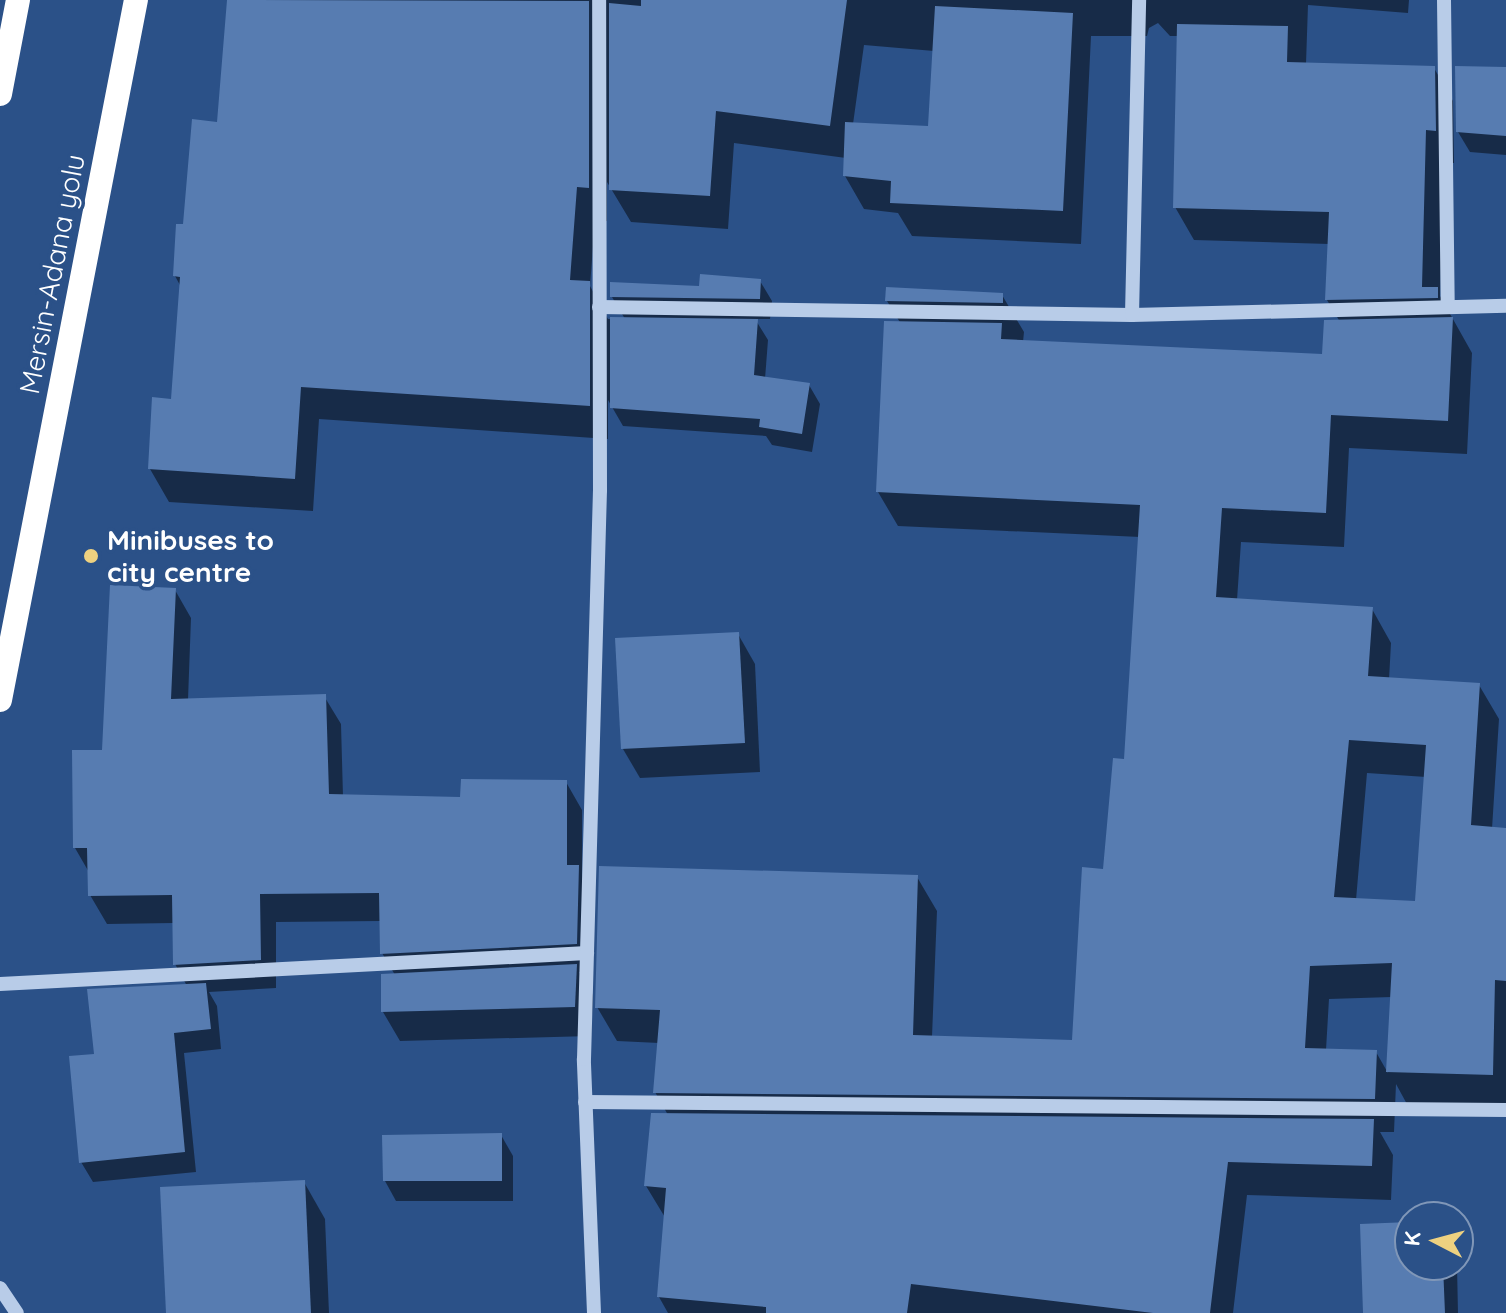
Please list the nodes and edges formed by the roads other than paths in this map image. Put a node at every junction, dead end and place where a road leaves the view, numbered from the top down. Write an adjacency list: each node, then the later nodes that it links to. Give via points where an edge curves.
1 (18, 0): 6 (highway)
2 (136, 0): 11 (highway, Mersin-Adana yolu)
3 (599, 0): 8 (street)
4 (1139, 0): 10 (street)
5 (1444, 0): 9 (street)
6 (0, 94)
7 (1506, 306): 9 (street)
8 (599, 307): 10 (street); 12 (street, via 600,490)
9 (1448, 307): 10 (street)
10 (1132, 315)
11 (0, 700)
12 (587, 953): 13 (street); 14 (street)
13 (0, 984)
14 (585, 1102): 15 (street); 18 (street)
15 (1506, 1110)
16 (0, 1288): 17 (street)
17 (17, 1313)
18 (594, 1313)

